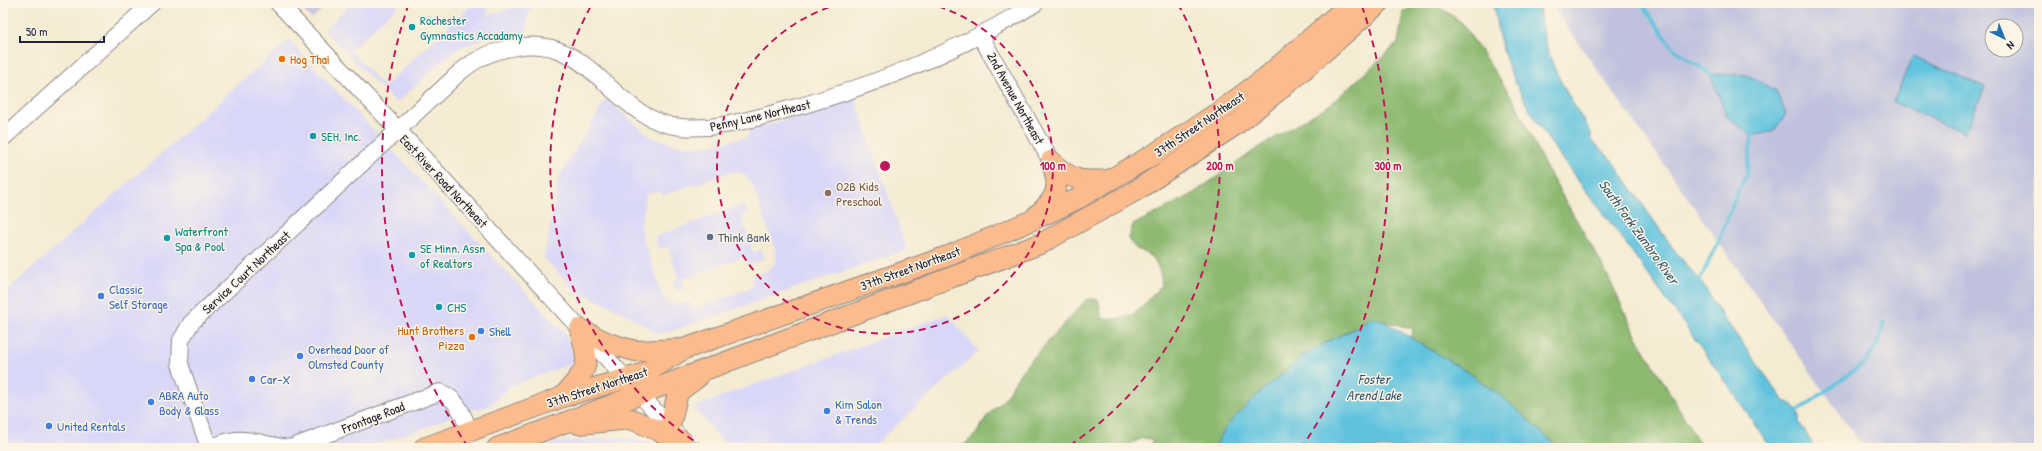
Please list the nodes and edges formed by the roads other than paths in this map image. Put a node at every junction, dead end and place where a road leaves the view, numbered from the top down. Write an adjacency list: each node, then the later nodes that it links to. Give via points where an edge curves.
1 (152, 3): 8 (street)
2 (278, 3): 7 (street, East River Road Northeast)
3 (1036, 3): 6 (street, Penny Lane Northeast)
4 (1351, 3): 10 (main road, 37th Street Northeast, via 1265,78 1219,112)
5 (1379, 3): 14 (main road, 37th Street Northeast, via 1293,79 1237,124 1087,220 1007,258)
6 (980, 35): 7 (street, Penny Lane Northeast, via 906,69 832,97 731,124 695,128 666,125 641,114 628,106 596,73 567,53 538,46 523,46 494,52 470,64); 9 (street, 2nd Avenue Northeast)
7 (398, 130): 12 (street, East River Road Northeast); 22 (street, Service Court Northeast, via 198,316 186,331 180,347 180,364)
8 (3, 138)
9 (1051, 161): 10 (main road, via 1076,180); 11 (main road, via 1058,178 1052,199 1036,215)
10 (1111, 180): 11 (main road, 37th Street Northeast, via 1077,199)
11 (1001, 234): 13 (main road, 37th Street Northeast, via 948,256)
12 (580, 329): 13 (main road, via 608,343 635,351); 15 (street, East River Road Northeast); 17 (main road, via 587,352 587,364)
13 (684, 349): 15 (main road, 37th Street Northeast, via 645,373)
14 (713, 367): 16 (main road, 37th Street Northeast); 19 (main road, via 678,392)
15 (626, 378): 16 (street, East River Road Northeast); 17 (main road, 37th Street Northeast)
16 (641, 394): 18 (main road, 37th Street Northeast); 19 (street, East River Road Northeast)
17 (563, 397): 20 (main road, 37th Street Northeast)
18 (563, 424): 21 (main road, via 631,420); 24 (main road, 37th Street Northeast)
19 (670, 426): 21 (street, East River Road Northeast)
20 (470, 432): 22 (street, Frontage Road, via 455,402 440,392 290,448 242,440 227,441); 23 (main road, 37th Street Northeast)
21 (686, 444)
22 (209, 448)
23 (424, 448)
24 (497, 448)

